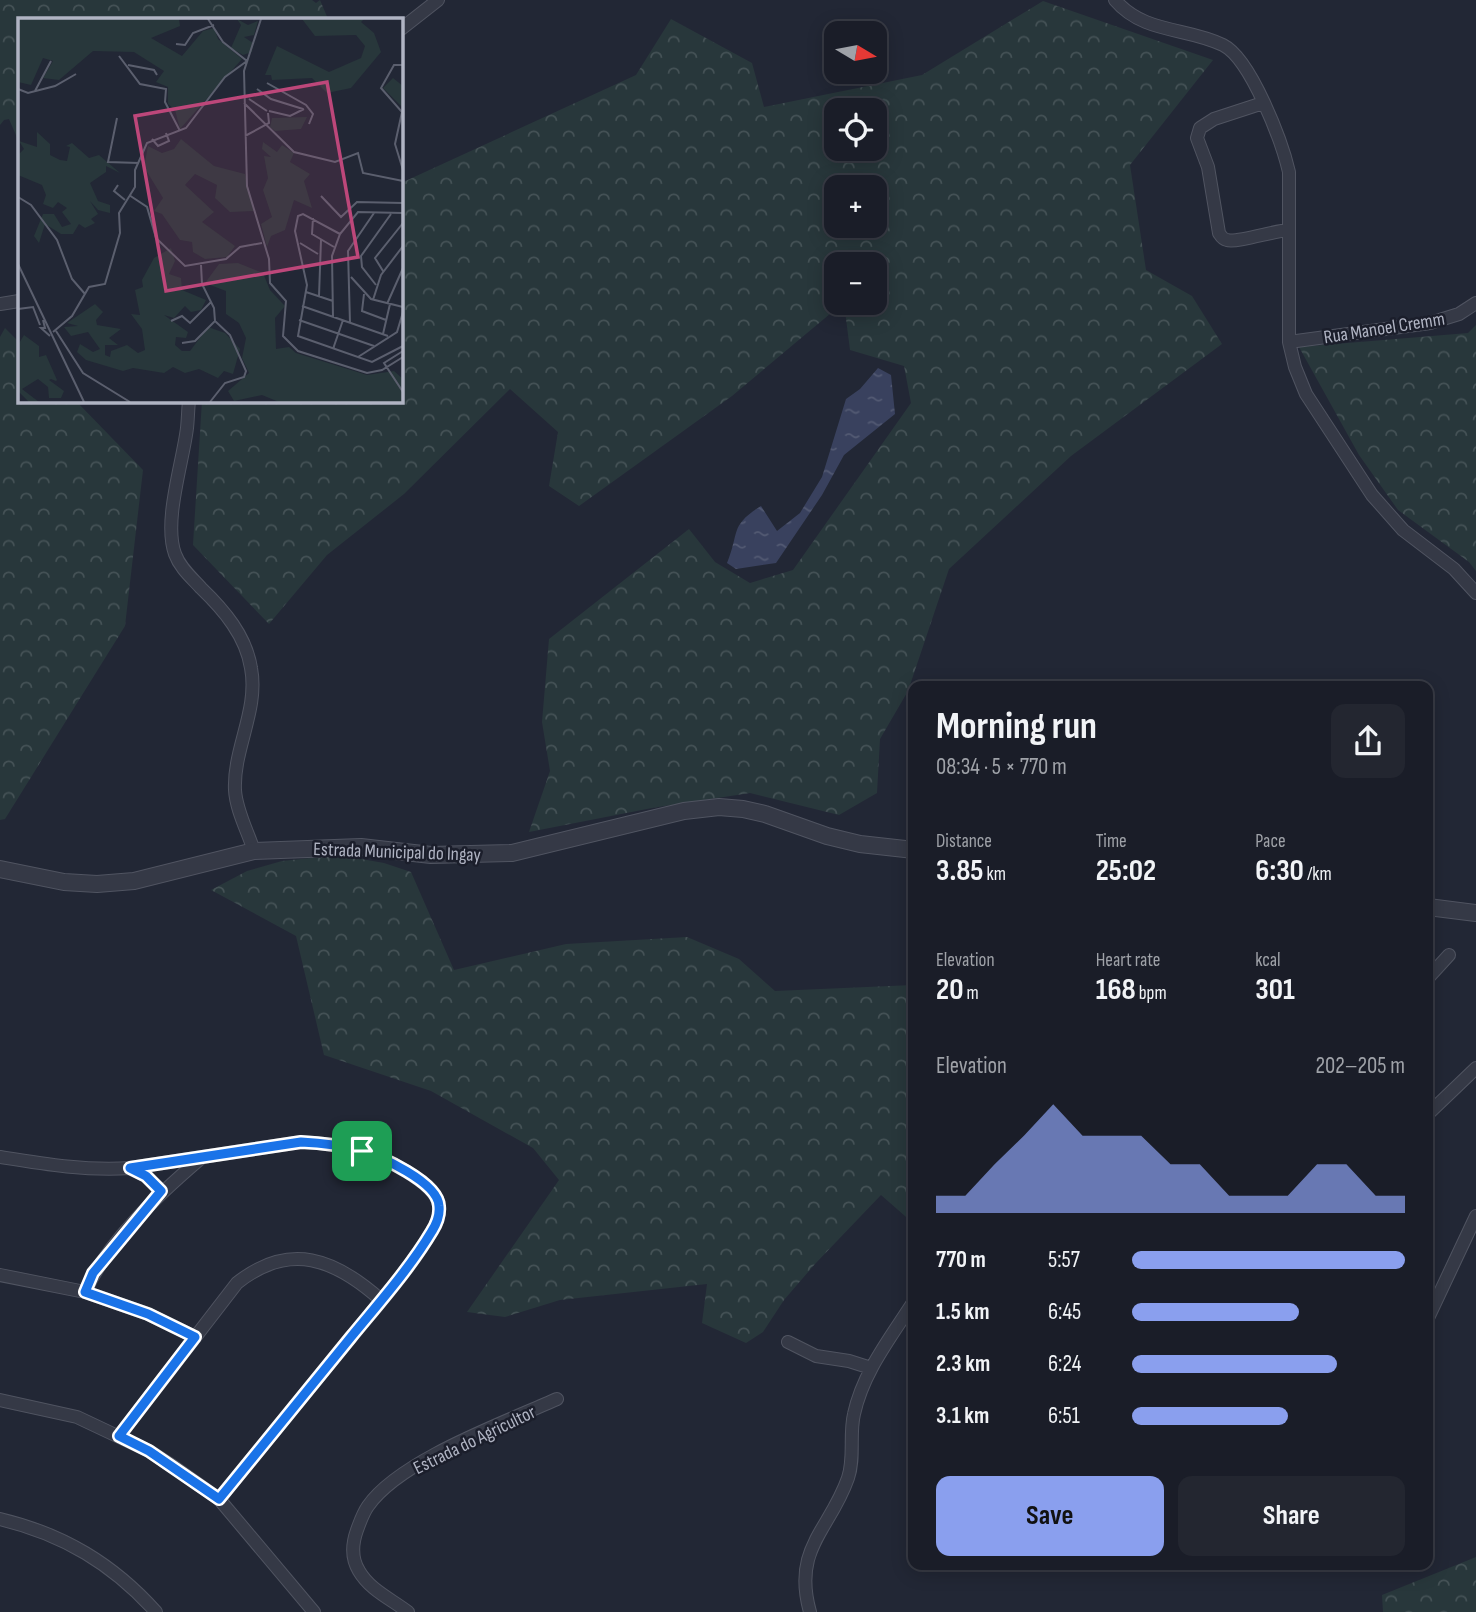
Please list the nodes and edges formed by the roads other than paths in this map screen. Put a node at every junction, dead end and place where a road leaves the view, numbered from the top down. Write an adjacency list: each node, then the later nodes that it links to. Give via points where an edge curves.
1 (438, 0): 3 (street)
2 (1115, 0): 4 (street, via 1143,21 1229,49)
3 (402, 28)
4 (1263, 103): 5 (street, via 1289,172); 5 (street, via 1214,119 1200,128 1197,138 1208,167 1222,237 1235,240)
5 (1288, 230): 9 (street)
6 (18, 301): 8 (street)
7 (1476, 303): 9 (street, Rua Manoel Cremm, via 1430,323)
8 (0, 304)
9 (1289, 342): 11 (street, via 1306,394 1372,495 1389,517 1454,569)
10 (189, 402): 13 (street, via 172,521 173,552 222,609 251,669 252,692 235,791)
11 (1476, 593)
12 (908, 849): 13 (street, Estrada Municipal do Ingay, via 860,844 765,814 719,807 684,811 512,853 431,855 361,847)
13 (254, 851): 14 (street, Estrada Municipal do Ingay, via 115,883 64,882)
14 (0, 869)
15 (1433, 908): 16 (street)
16 (1476, 913)
17 (1450, 955): 18 (street)
18 (1433, 973)
19 (1476, 1068): 20 (street)
20 (1433, 1109)
21 (0, 1157): 24 (street, via 56,1166)
22 (201, 1158): 23 (street); 25 (street); 30 (street, via 301,1142 329,1143 362,1151 425,1184 435,1193 439,1216)
23 (169, 1162): 24 (street); 25 (street)
24 (130, 1168): 26 (street)
25 (178, 1178): 26 (street)
26 (161, 1191): 29 (street, via 93,1273)
27 (1476, 1216): 31 (street)
28 (0, 1275): 29 (street)
29 (85, 1292): 33 (street)
30 (381, 1300): 33 (street, via 353,1277 325,1263 281,1260 253,1270 237,1283); 39 (street)
31 (1433, 1307)
32 (908, 1310): 35 (street)
33 (195, 1337): 38 (street)
34 (788, 1342): 35 (street, via 816,1356)
35 (871, 1368): 44 (street, via 853,1416 850,1474 807,1565)
36 (557, 1399): 43 (street, Estrada do Agricultor, via 432,1457 392,1483 368,1507 354,1539 355,1564 375,1590)
37 (0, 1400): 38 (street, via 77,1418)
38 (119, 1436): 39 (street)
39 (219, 1499): 42 (street)
40 (0, 1519): 41 (street, via 40,1530 88,1553)
41 (156, 1612)
42 (314, 1612)
43 (408, 1612)
44 (810, 1612)

